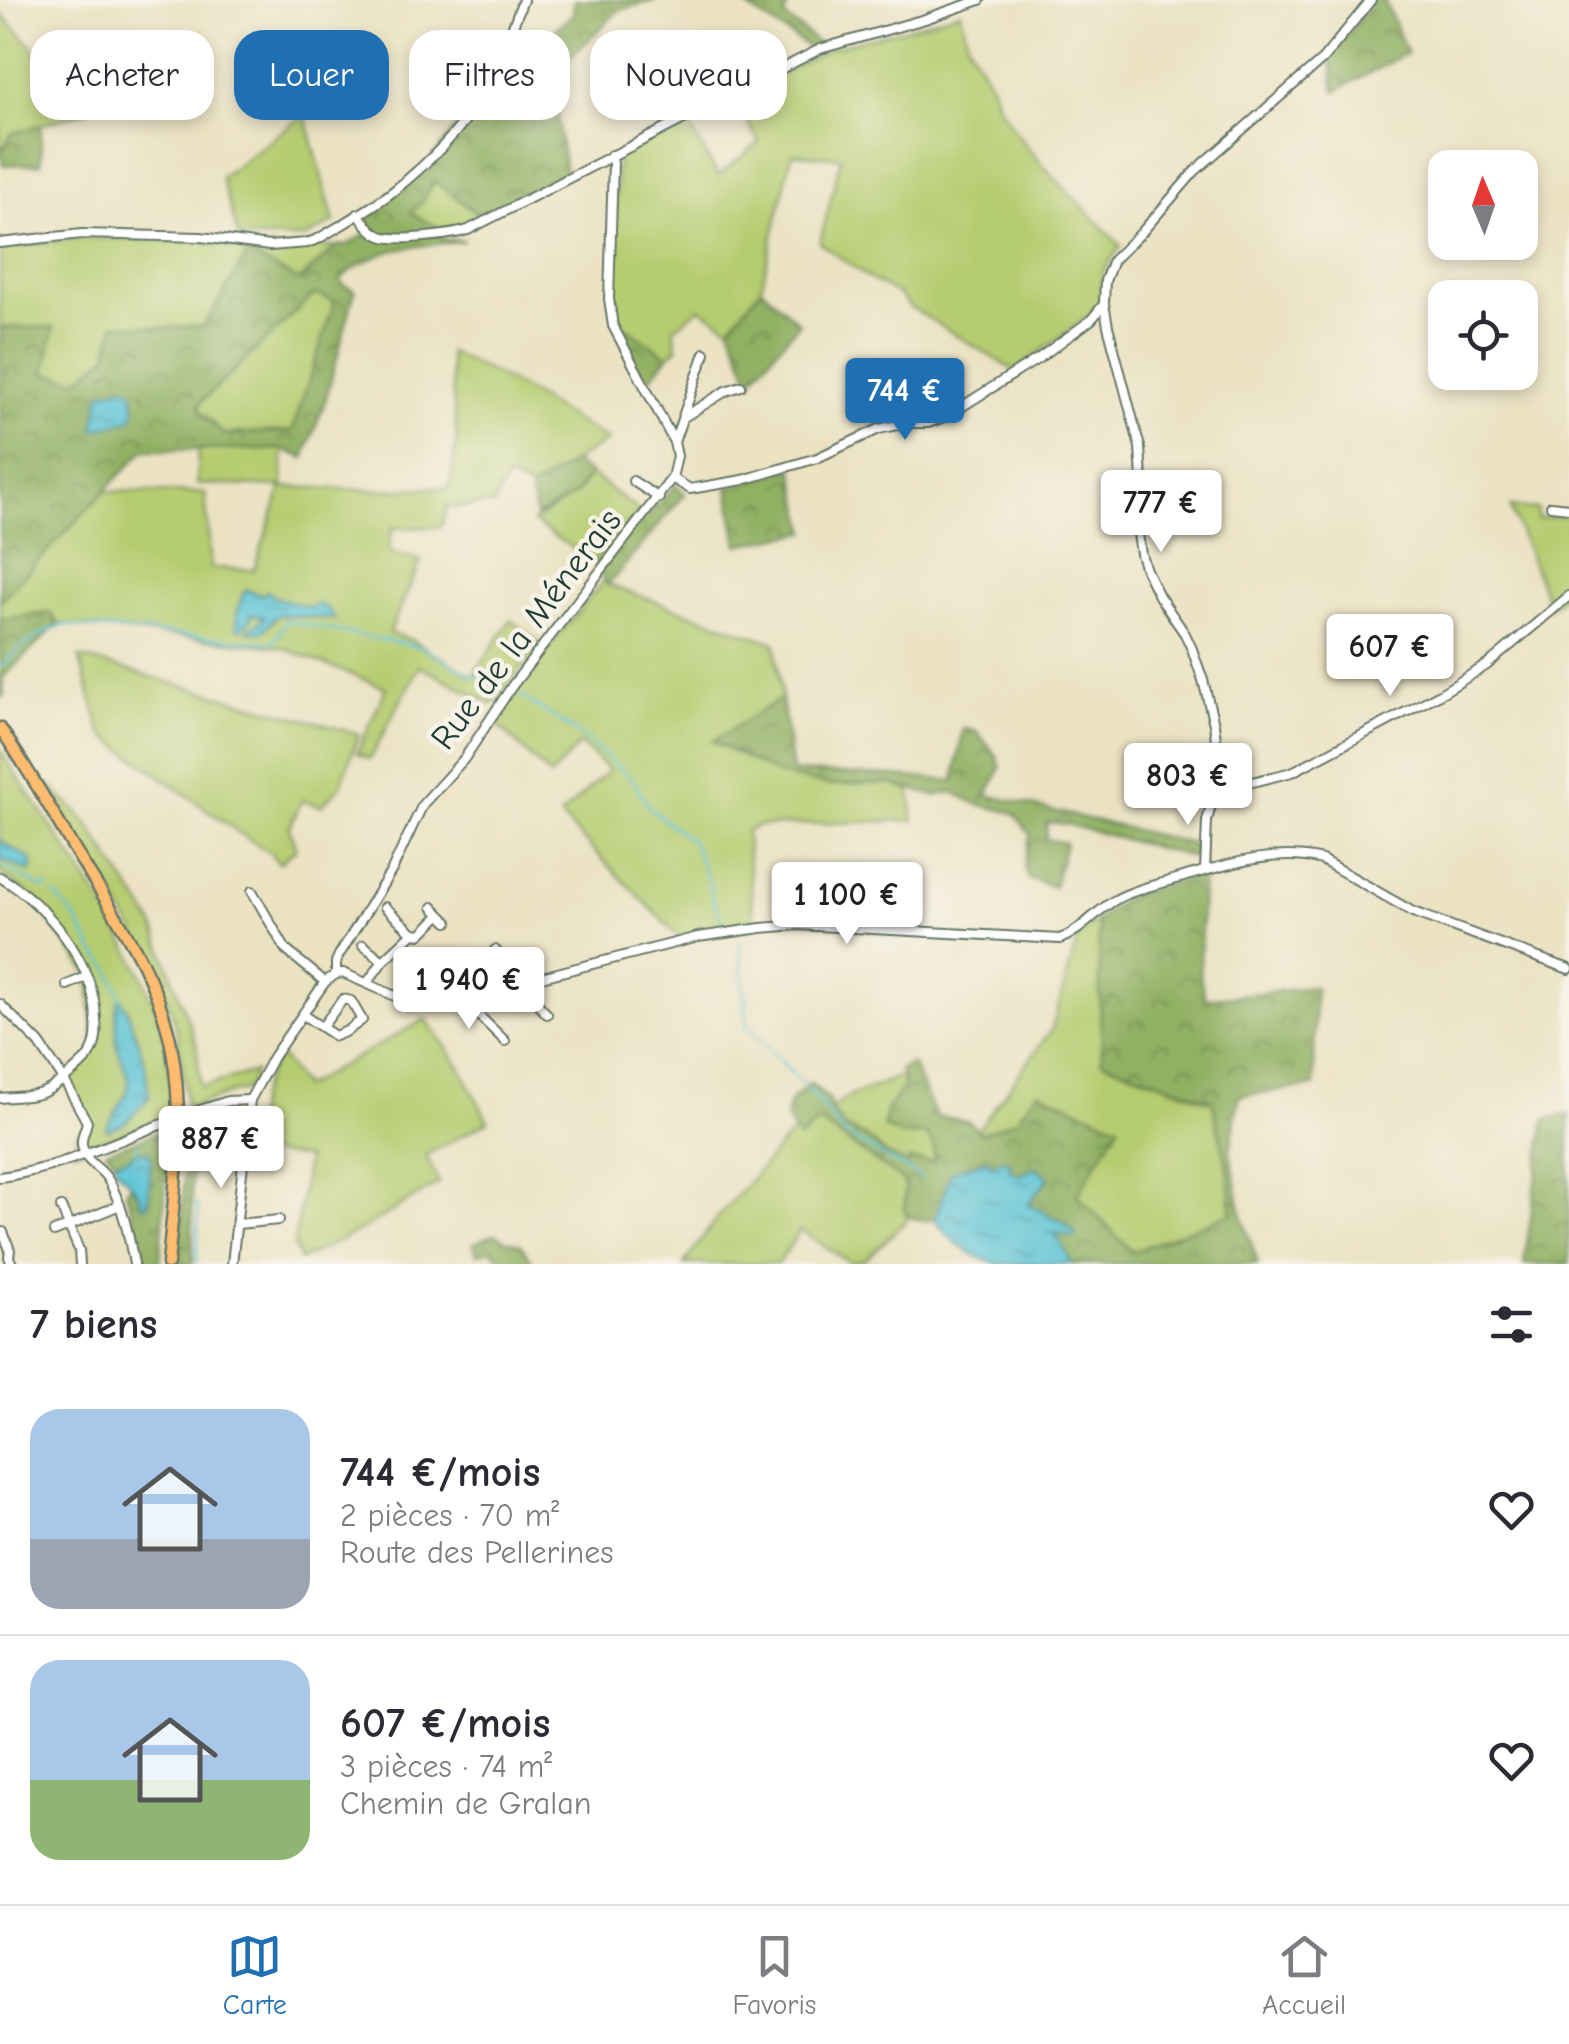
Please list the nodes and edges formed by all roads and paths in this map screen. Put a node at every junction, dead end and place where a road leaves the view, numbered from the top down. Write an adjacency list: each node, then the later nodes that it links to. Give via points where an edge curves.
1 (523, 0): 5 (street, via 493,73 462,123 396,190)
2 (980, 0): 4 (street, via 820,49)
3 (1371, 0): 7 (street, via 1323,58 1195,172 1118,254 1107,273)
4 (611, 155): 5 (street, via 459,232 387,238); 11 (street, via 613,326)
5 (358, 214): 6 (street, via 318,239 294,245 133,233)
6 (0, 243)
7 (1104, 304): 14 (street, via 1039,358 934,422 879,429 818,458 725,484 690,489); 22 (street, via 1140,447 1141,554 1203,680 1218,755)
8 (705, 353): 10 (street)
9 (741, 386): 10 (street)
10 (684, 417): 12 (street)
11 (665, 425): 12 (street); 13 (street)
12 (678, 426): 13 (street)
13 (674, 442): 14 (street)
14 (672, 478): 16 (street, Rue de la Ménerais)
15 (633, 481): 16 (street)
16 (658, 498): 35 (street, Rue de la Ménerais, via 512,686 464,759 423,804 339,955)
17 (1551, 506): 18 (street)
18 (1569, 508)
19 (1569, 596): 22 (street, via 1487,665 1440,694 1292,772)
20 (0, 725): 23 (main road)
21 (0, 737): 23 (main road)
22 (1217, 797): 24 (street, via 1208,820)
23 (73, 846): 63 (main road, via 143,962 166,1022 178,1133)
24 (1205, 871): 34 (street, via 1274,856 1322,860 1413,912); 39 (street, via 1129,893 1060,939 761,928 698,937)
25 (0, 878): 36 (street, via 52,922)
26 (252, 891): 37 (street, via 286,950)
27 (385, 906): 29 (street)
28 (441, 915): 29 (street)
29 (417, 933): 30 (street); 33 (street)
30 (429, 942)
31 (363, 945): 33 (street)
32 (495, 950): 39 (street)
33 (383, 960): 38 (street)
34 (1569, 970)
35 (336, 974): 37 (street); 38 (street)
36 (86, 977): 40 (street); 47 (street, via 96,1041)
37 (325, 982): 43 (street)
38 (367, 983): 41 (street, via 424,1005)
39 (523, 983): 41 (street); 44 (street)
40 (66, 985)
41 (464, 998): 46 (street)
42 (0, 1004): 47 (street, via 35,1037)
43 (303, 1014): 45 (street); 49 (street)
44 (547, 1014)
45 (322, 1028): 45 (street, via 335,1036 362,1020 344,999)
46 (505, 1041)
47 (63, 1078): 48 (street, via 42,1093); 50 (street, via 88,1124)
48 (0, 1098)
49 (250, 1100): 50 (street, bridge, via 228,1100); 55 (street)
50 (86, 1152): 51 (street); 52 (street)
51 (0, 1177)
52 (120, 1205): 56 (street); 62 (street)
53 (61, 1207): 56 (street)
54 (280, 1220): 55 (street)
55 (237, 1224): 64 (street)
56 (69, 1226): 58 (street); 61 (street)
57 (2, 1232): 60 (street)
58 (54, 1232)
59 (22, 1245): 60 (street)
60 (8, 1253)
61 (80, 1264)
62 (134, 1264)
63 (171, 1264)
64 (232, 1264)

